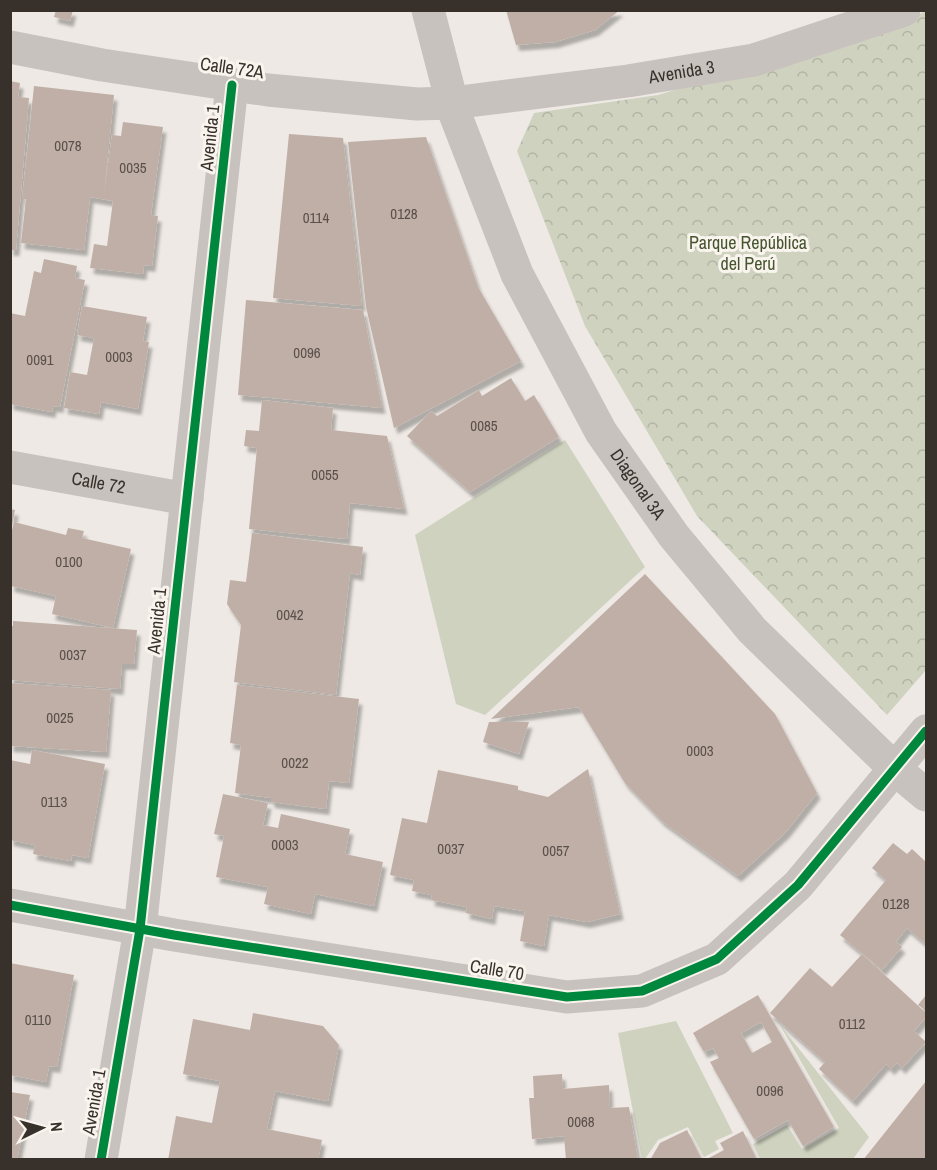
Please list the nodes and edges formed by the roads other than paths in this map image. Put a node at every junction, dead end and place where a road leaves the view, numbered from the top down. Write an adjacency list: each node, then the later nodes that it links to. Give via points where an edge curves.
1 (428, 10): 5 (street)
2 (904, 10): 5 (street, Avenida 3, via 754,60)
3 (10, 46): 4 (street, Calle 72A)
4 (232, 85): 5 (street, Calle 72A, via 417,104); 7 (street, Avenida 1)
5 (452, 103): 9 (street, Diagonal 3A, via 517,274 601,432 674,536 752,630)
6 (10, 467): 7 (street, Calle 72)
7 (187, 499): 12 (street, Avenida 1)
8 (927, 730): 9 (street, Calle 70)
9 (895, 769): 10 (street, Diagonal 3A); 12 (street, Calle 70, via 798,885 717,959 642,991 567,997)
10 (927, 795)
11 (10, 905): 12 (street, Calle 70)
12 (141, 929): 13 (street, Avenida 1)
13 (101, 1160)

